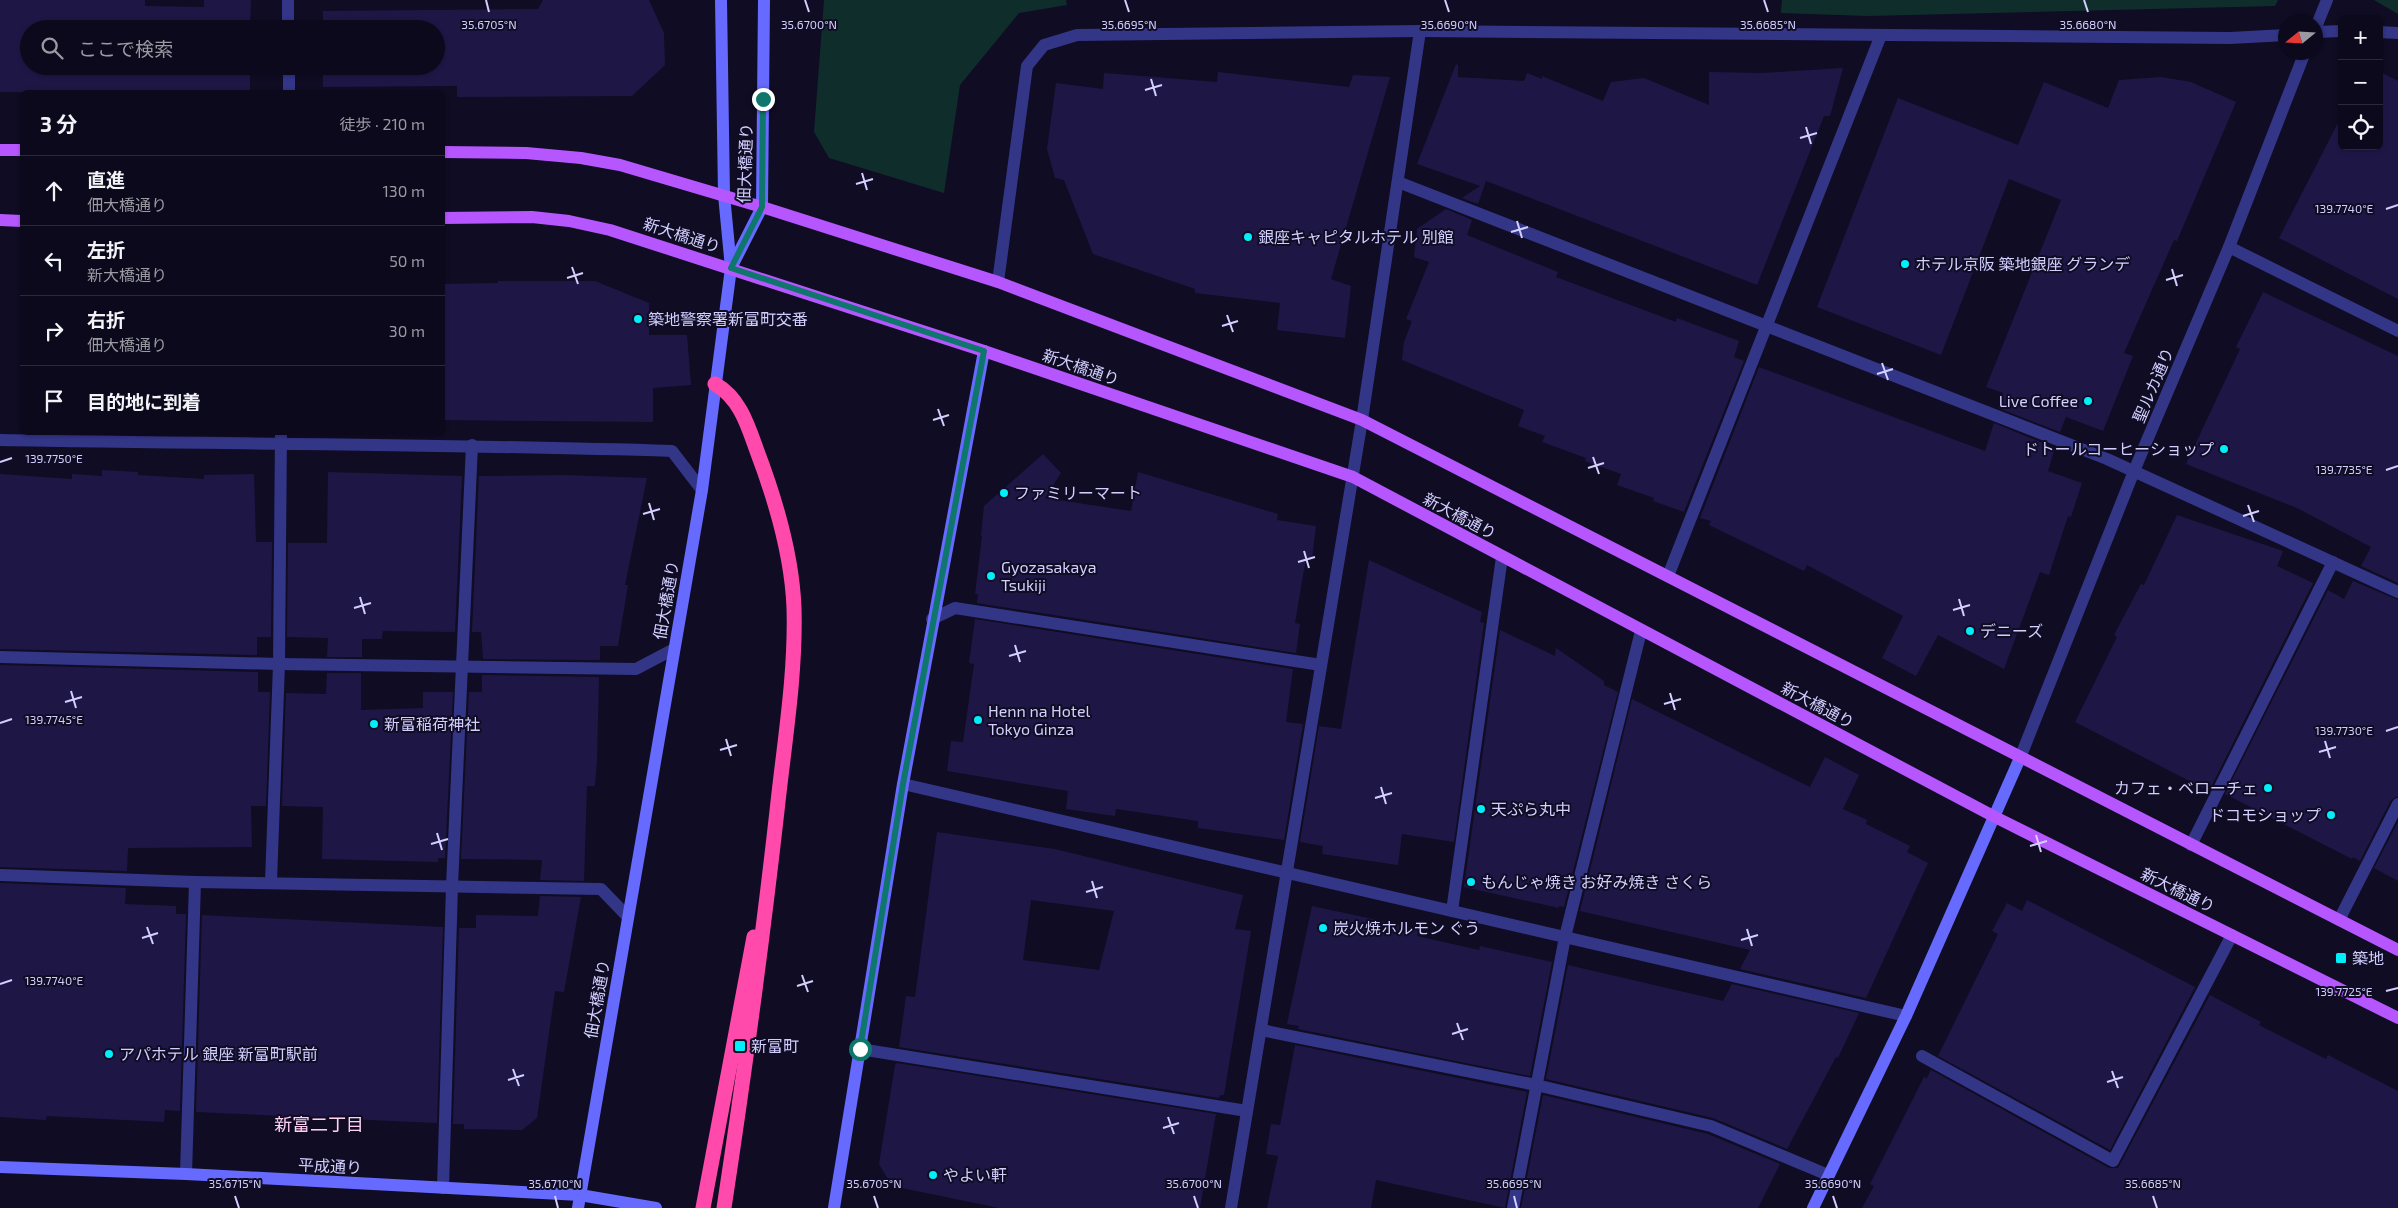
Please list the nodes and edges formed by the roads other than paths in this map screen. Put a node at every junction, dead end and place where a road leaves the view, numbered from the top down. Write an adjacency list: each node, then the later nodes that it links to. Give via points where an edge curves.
1 (288, 0): 6 (street)
2 (721, 0): 21 (main road, 佃大橋通り)
3 (764, 0): 22 (main road, 佃大橋通り)
4 (2327, 0): 5 (street)
5 (2321, 15)
6 (288, 20)
7 (1420, 31): 12 (street); 20 (street); 28 (street, via 1077,35 1044,45 1027,66)
8 (2338, 31): 9 (street)
9 (2323, 32)
10 (2383, 32): 11 (street)
11 (2398, 33)
12 (1881, 35): 13 (street, via 2230,38); 29 (street)
13 (2278, 35)
14 (2302, 60): 26 (street, 聖ルカ通り)
15 (289, 75): 16 (street)
16 (289, 90)
17 (0, 150): 18 (main road)
18 (20, 150)
19 (445, 152): 21 (main road, via 581,158 620,165)
20 (1398, 182): 29 (street); 33 (street)
21 (724, 195): 22 (main road); 27 (main road, 佃大橋通り)
22 (762, 207): 27 (main road, 佃大橋通り); 28 (main road)
23 (445, 218): 27 (main road, 新大橋通り, via 569,221 638,238)
24 (0, 220): 25 (main road)
25 (20, 221)
26 (2229, 247): 30 (street); 37 (street, 聖ルカ通り)
27 (731, 268): 31 (main road, 新大橋通り); 32 (main road, 佃大橋通り)
28 (998, 282): 33 (main road)
29 (1765, 327): 37 (street); 42 (street)
30 (2398, 331)
31 (984, 351): 38 (main road, 新大橋通り); 44 (main road)
32 (715, 384): 39 (main road, 佃大橋通り); 55 (highway, via 733,398 749,428 768,480 789,560 794,607 793,651)
33 (1362, 420): 38 (street); 42 (main road)
34 (280, 439): 35 (street); 36 (street); 48 (street)
35 (0, 440)
36 (472, 445): 39 (street, via 672,451); 50 (street)
37 (2134, 471): 41 (street); 51 (street, 聖ルカ通り)
38 (1353, 477): 40 (main road, 新大橋通り); 49 (street)
39 (702, 490): 46 (main road, 佃大橋通り)
40 (1502, 556): 45 (main road, 新大橋通り); 62 (street)
41 (2333, 562): 43 (street); 56 (street)
42 (1668, 576): 51 (main road)
43 (2398, 592)
44 (932, 619): 49 (street, via 955,608); 52 (main road)
45 (1641, 631): 54 (main road, 新大橋通り); 66 (street)
46 (674, 649): 50 (street, via 636,669); 63 (main road, 佃大橋通り)
47 (0, 657): 48 (street)
48 (279, 664): 50 (street); 60 (street)
49 (1321, 665): 57 (street)
50 (463, 667): 61 (street)
51 (2020, 758): 54 (main road); 56 (main road)
52 (903, 784): 57 (street); 71 (main road)
53 (2398, 804): 64 (street)
54 (1995, 817): 65 (main road, 新大橋通り); 68 (main road)
55 (775, 829): 81 (highway); 82 (highway, via 751,1036)
56 (2191, 846): 64 (main road)
57 (1287, 873): 62 (street); 70 (street)
58 (0, 875): 59 (street)
59 (195, 882): 60 (street); 76 (street)
60 (271, 882): 61 (street)
61 (452, 886): 63 (street, via 601,889); 78 (street)
62 (1452, 910): 66 (street)
63 (628, 917): 79 (main road, 佃大橋通り)
64 (2339, 920): 67 (main road)
65 (2232, 935): 69 (main road, 新大橋通り); 72 (street, via 2113,1161)
66 (1565, 937): 68 (street); 73 (street)
67 (2398, 950)
68 (1906, 1016): 77 (main road)
69 (2398, 1018)
70 (1261, 1030): 73 (street); 74 (street)
71 (860, 1049): 74 (street); 83 (main road)
72 (1922, 1056)
73 (1536, 1085): 77 (street, via 1712,1126); 85 (street)
74 (1247, 1111): 84 (street)
75 (0, 1167): 76 (main road, 平成通り)
76 (186, 1174): 78 (main road, 平成通り)
77 (1828, 1175): 86 (main road)
78 (443, 1188): 79 (main road, 平成通り)
79 (579, 1202): 80 (main road, 平成通り, via 601,1199)
80 (656, 1208)
81 (703, 1208)
82 (724, 1208)
83 (834, 1208)
84 (1231, 1208)
85 (1513, 1208)
86 (1812, 1208)

